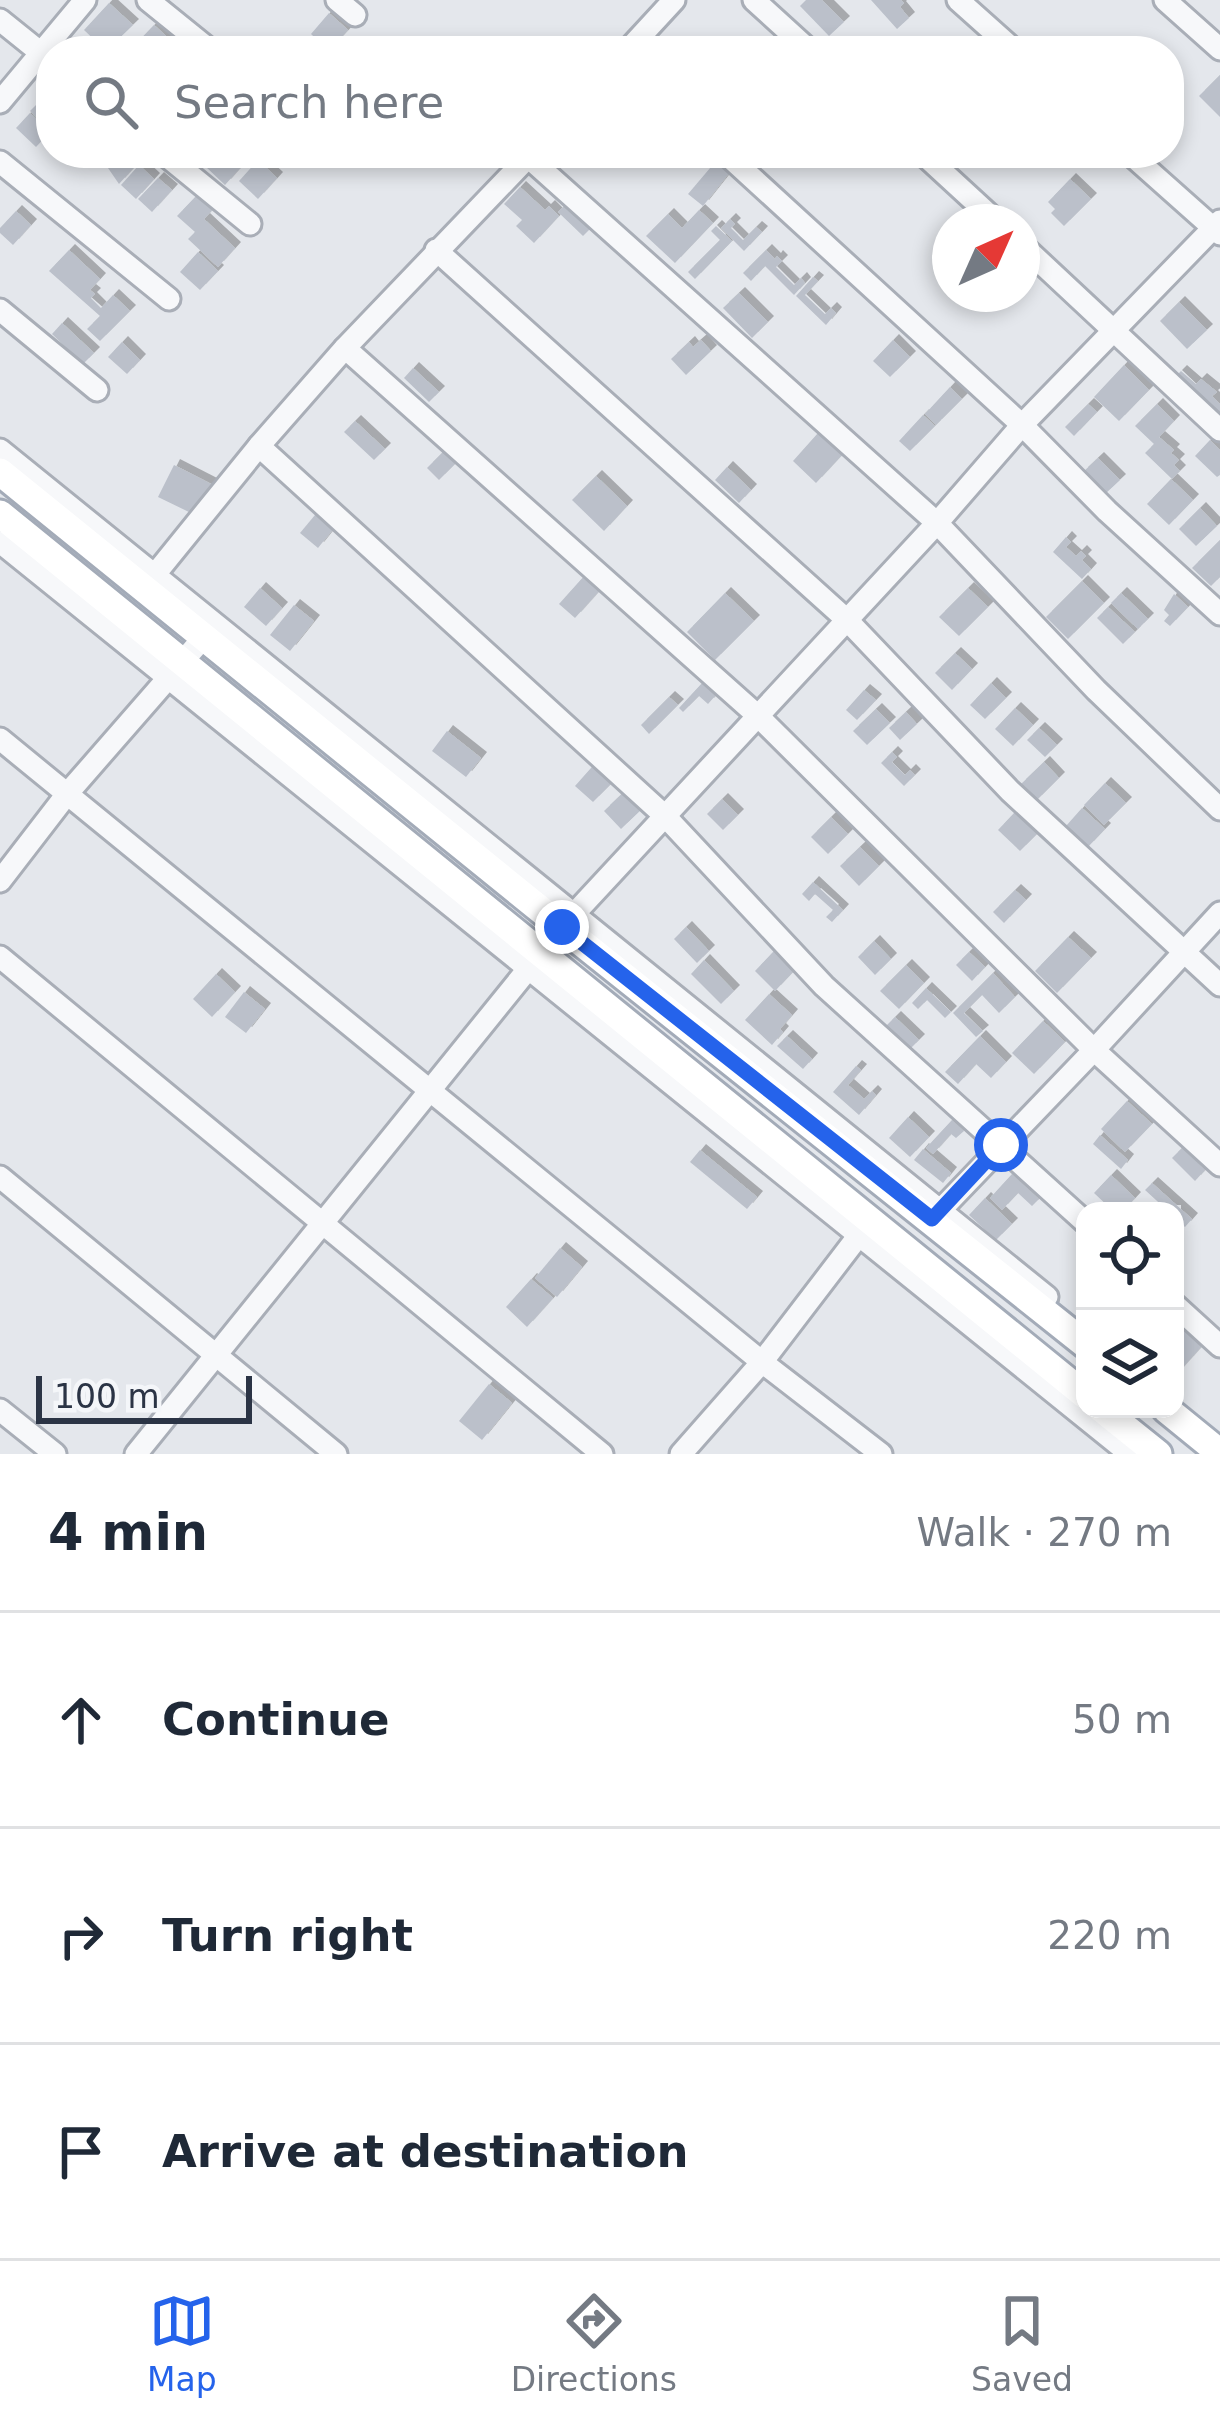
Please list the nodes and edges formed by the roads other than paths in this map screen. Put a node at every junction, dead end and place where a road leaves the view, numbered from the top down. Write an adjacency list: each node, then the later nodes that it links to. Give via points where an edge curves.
1 (85, 0): 8 (street)
2 (148, 0): 9 (street)
3 (754, 0): 11 (street)
4 (958, 0): 12 (street)
5 (1165, 0): 13 (street)
6 (659, 5): 10 (street)
7 (0, 20): 14 (street)
8 (61, 36)
9 (192, 36)
10 (637, 36)
11 (794, 36)
12 (998, 36)
13 (1220, 49)
14 (36, 50)
15 (36, 68): 16 (street)
16 (0, 102)
17 (0, 162): 29 (street)
18 (181, 168): 25 (street)
19 (517, 168): 27 (street)
20 (544, 168): 40 (street)
21 (740, 168): 34 (street)
22 (938, 168): 24 (street)
23 (1147, 168): 26 (street)
24 (977, 204)
25 (250, 224)
26 (1218, 228): 31 (street)
27 (436, 250): 32 (street); 44 (street)
28 (1040, 262): 31 (street)
29 (169, 299)
30 (0, 310): 33 (street)
31 (1114, 330): 34 (street); 35 (street)
32 (345, 348): 36 (street); 47 (street)
33 (97, 390)
34 (1022, 425): 40 (street); 43 (street)
35 (1220, 430)
36 (259, 446): 42 (street); 51 (street)
37 (0, 450): 42 (street)
38 (0, 472): 42 (main road)
39 (0, 514): 46 (main road)
40 (937, 523): 44 (street); 50 (street)
41 (0, 542): 46 (street)
42 (149, 582): 45 (main road); 54 (street)
43 (1220, 614)
44 (847, 620): 47 (street); 55 (street, via 1010,791)
45 (204, 637): 46 (street); 54 (main road)
46 (176, 671): 49 (street); 57 (main road)
47 (758, 716): 51 (street); 59 (street)
48 (0, 739): 49 (street)
49 (68, 794): 52 (street); 60 (street)
50 (1220, 808)
51 (664, 816): 54 (street); 61 (street, via 824,986)
52 (0, 881)
53 (1220, 913): 55 (street)
54 (568, 920): 57 (street); 65 (main road)
55 (1184, 952): 58 (street); 59 (street)
56 (0, 958): 66 (street)
57 (536, 962): 60 (street); 67 (main road)
58 (1220, 985)
59 (1094, 1050): 61 (street); 62 (street)
60 (430, 1091): 66 (street); 75 (street)
61 (1001, 1145): 64 (street); 65 (street)
62 (1220, 1165)
63 (0, 1177): 74 (street)
64 (1076, 1214)
65 (936, 1215): 68 (main road); 70 (street)
66 (323, 1224): 74 (street); 86 (street)
67 (865, 1228): 72 (main road); 75 (street); 89 (street)
68 (1041, 1308): 71 (main road); 72 (main road)
69 (1180, 1310): 73 (street)
70 (1076, 1321)
71 (1076, 1336)
72 (1017, 1340): 76 (main road)
73 (1220, 1346)
74 (218, 1354): 84 (street); 85 (street)
75 (762, 1362): 87 (street); 88 (street)
76 (1076, 1388)
77 (1184, 1407): 81 (street)
78 (0, 1409): 83 (street)
79 (1113, 1418): 90 (main road)
80 (1177, 1418): 82 (main road)
81 (1220, 1437)
82 (1220, 1453)
83 (55, 1454)
84 (136, 1454)
85 (336, 1454)
86 (602, 1454)
87 (681, 1454)
88 (881, 1454)
89 (1130, 1454)
90 (1158, 1454)

